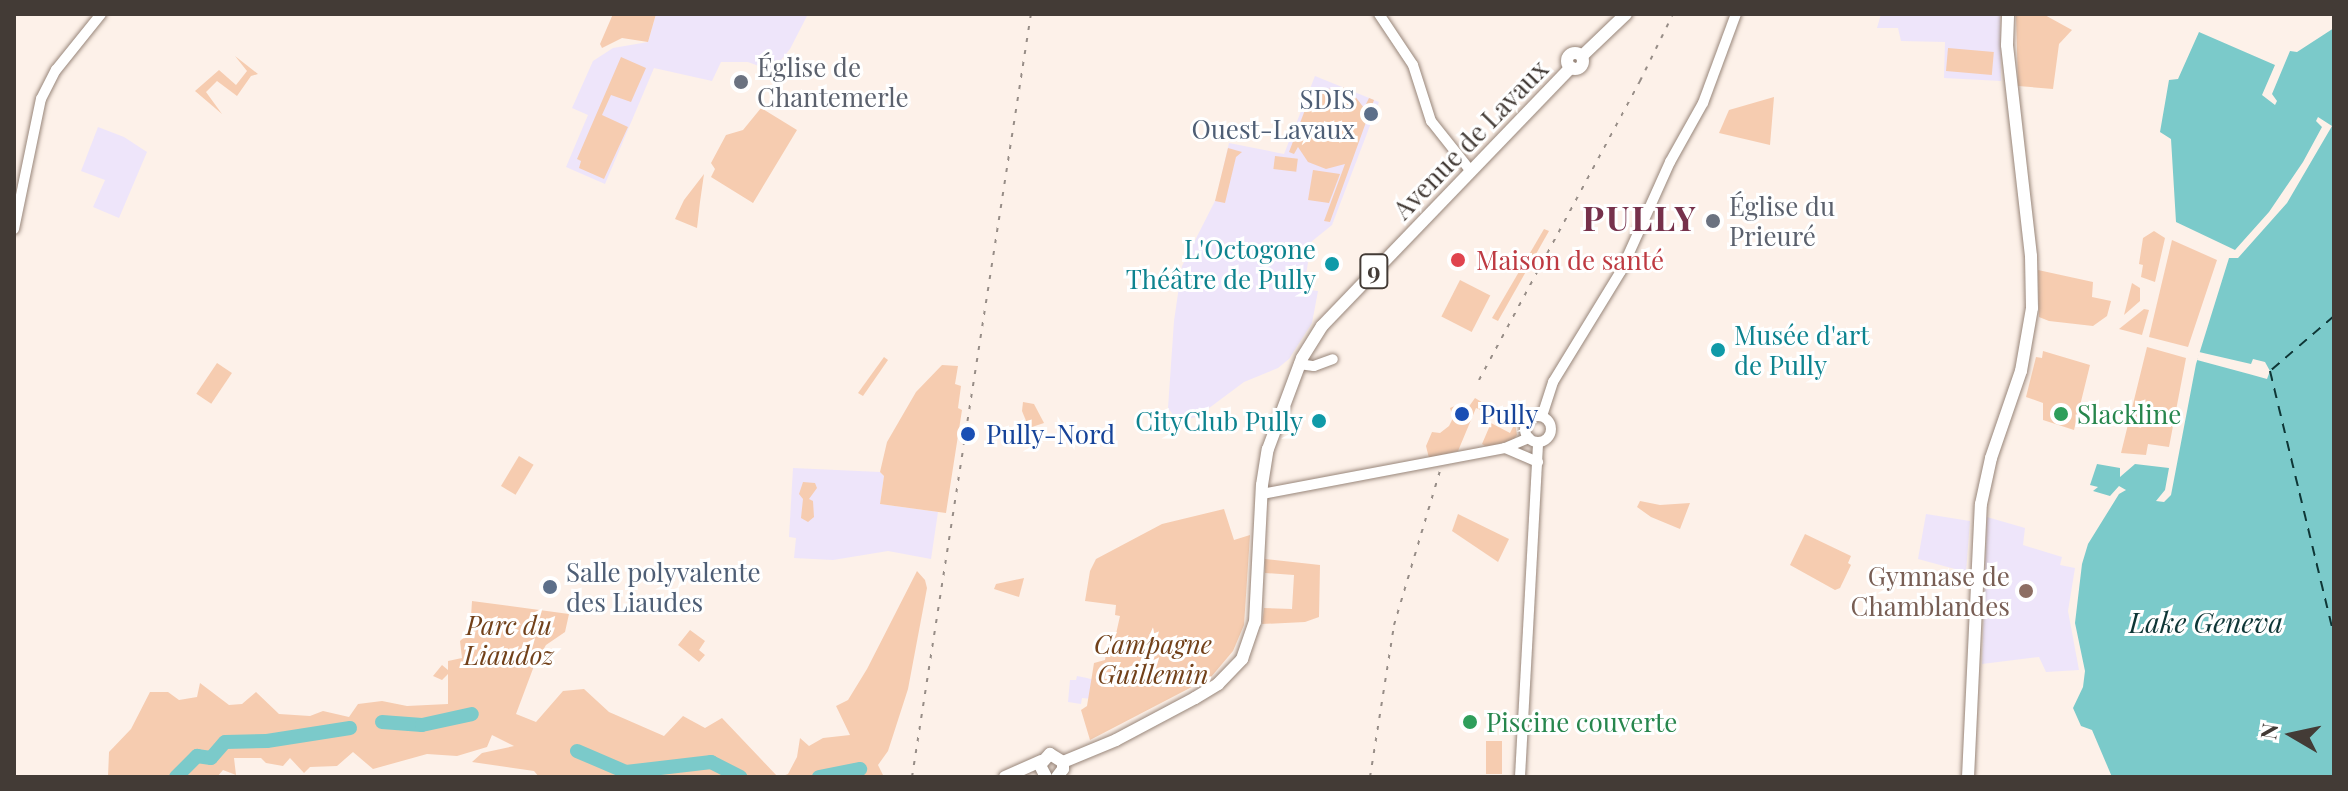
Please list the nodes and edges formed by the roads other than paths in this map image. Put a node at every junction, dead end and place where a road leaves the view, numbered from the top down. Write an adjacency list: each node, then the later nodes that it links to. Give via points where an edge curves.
1 (101, 14): 7 (street, via 47,85)
2 (1379, 14): 6 (street, via 1413,65 1431,121)
3 (1626, 14): 6 (main road, Avenue de Lavaux, via 1582,56 1570,55 1571,67)
4 (1736, 14): 12 (street, via 1703,103 1621,271 1553,382)
5 (2008, 14): 23 (main road, via 2032,272 2031,329 1981,504)
6 (1470, 170): 8 (main road, Avenue de Lavaux / 9, via 1322,326)
7 (14, 229)
8 (1309, 347): 10 (main road, Avenue de Lavaux / 9); 11 (street)
9 (1333, 359): 11 (street)
10 (1299, 364): 11 (street); 16 (main road, Avenue de Lavaux / 9, via 1268,446)
11 (1321, 365)
12 (1542, 416): 13 (street, via 1527,422 1525,431); 13 (street, via 1551,430 1548,438)
13 (1534, 440): 14 (street); 15 (street)
14 (1505, 448): 15 (street); 16 (street)
15 (1538, 462): 22 (street)
16 (1262, 494): 18 (main road, Avenue de Lavaux / 9, via 1255,622 1242,659 1218,684 1168,714)
17 (1041, 761): 18 (main road, via 1050,754); 19 (main road); 20 (main road)
18 (1063, 762): 21 (main road)
19 (1005, 777)
20 (1044, 777)
21 (1057, 777)
22 (1520, 777)
23 (1968, 777)

